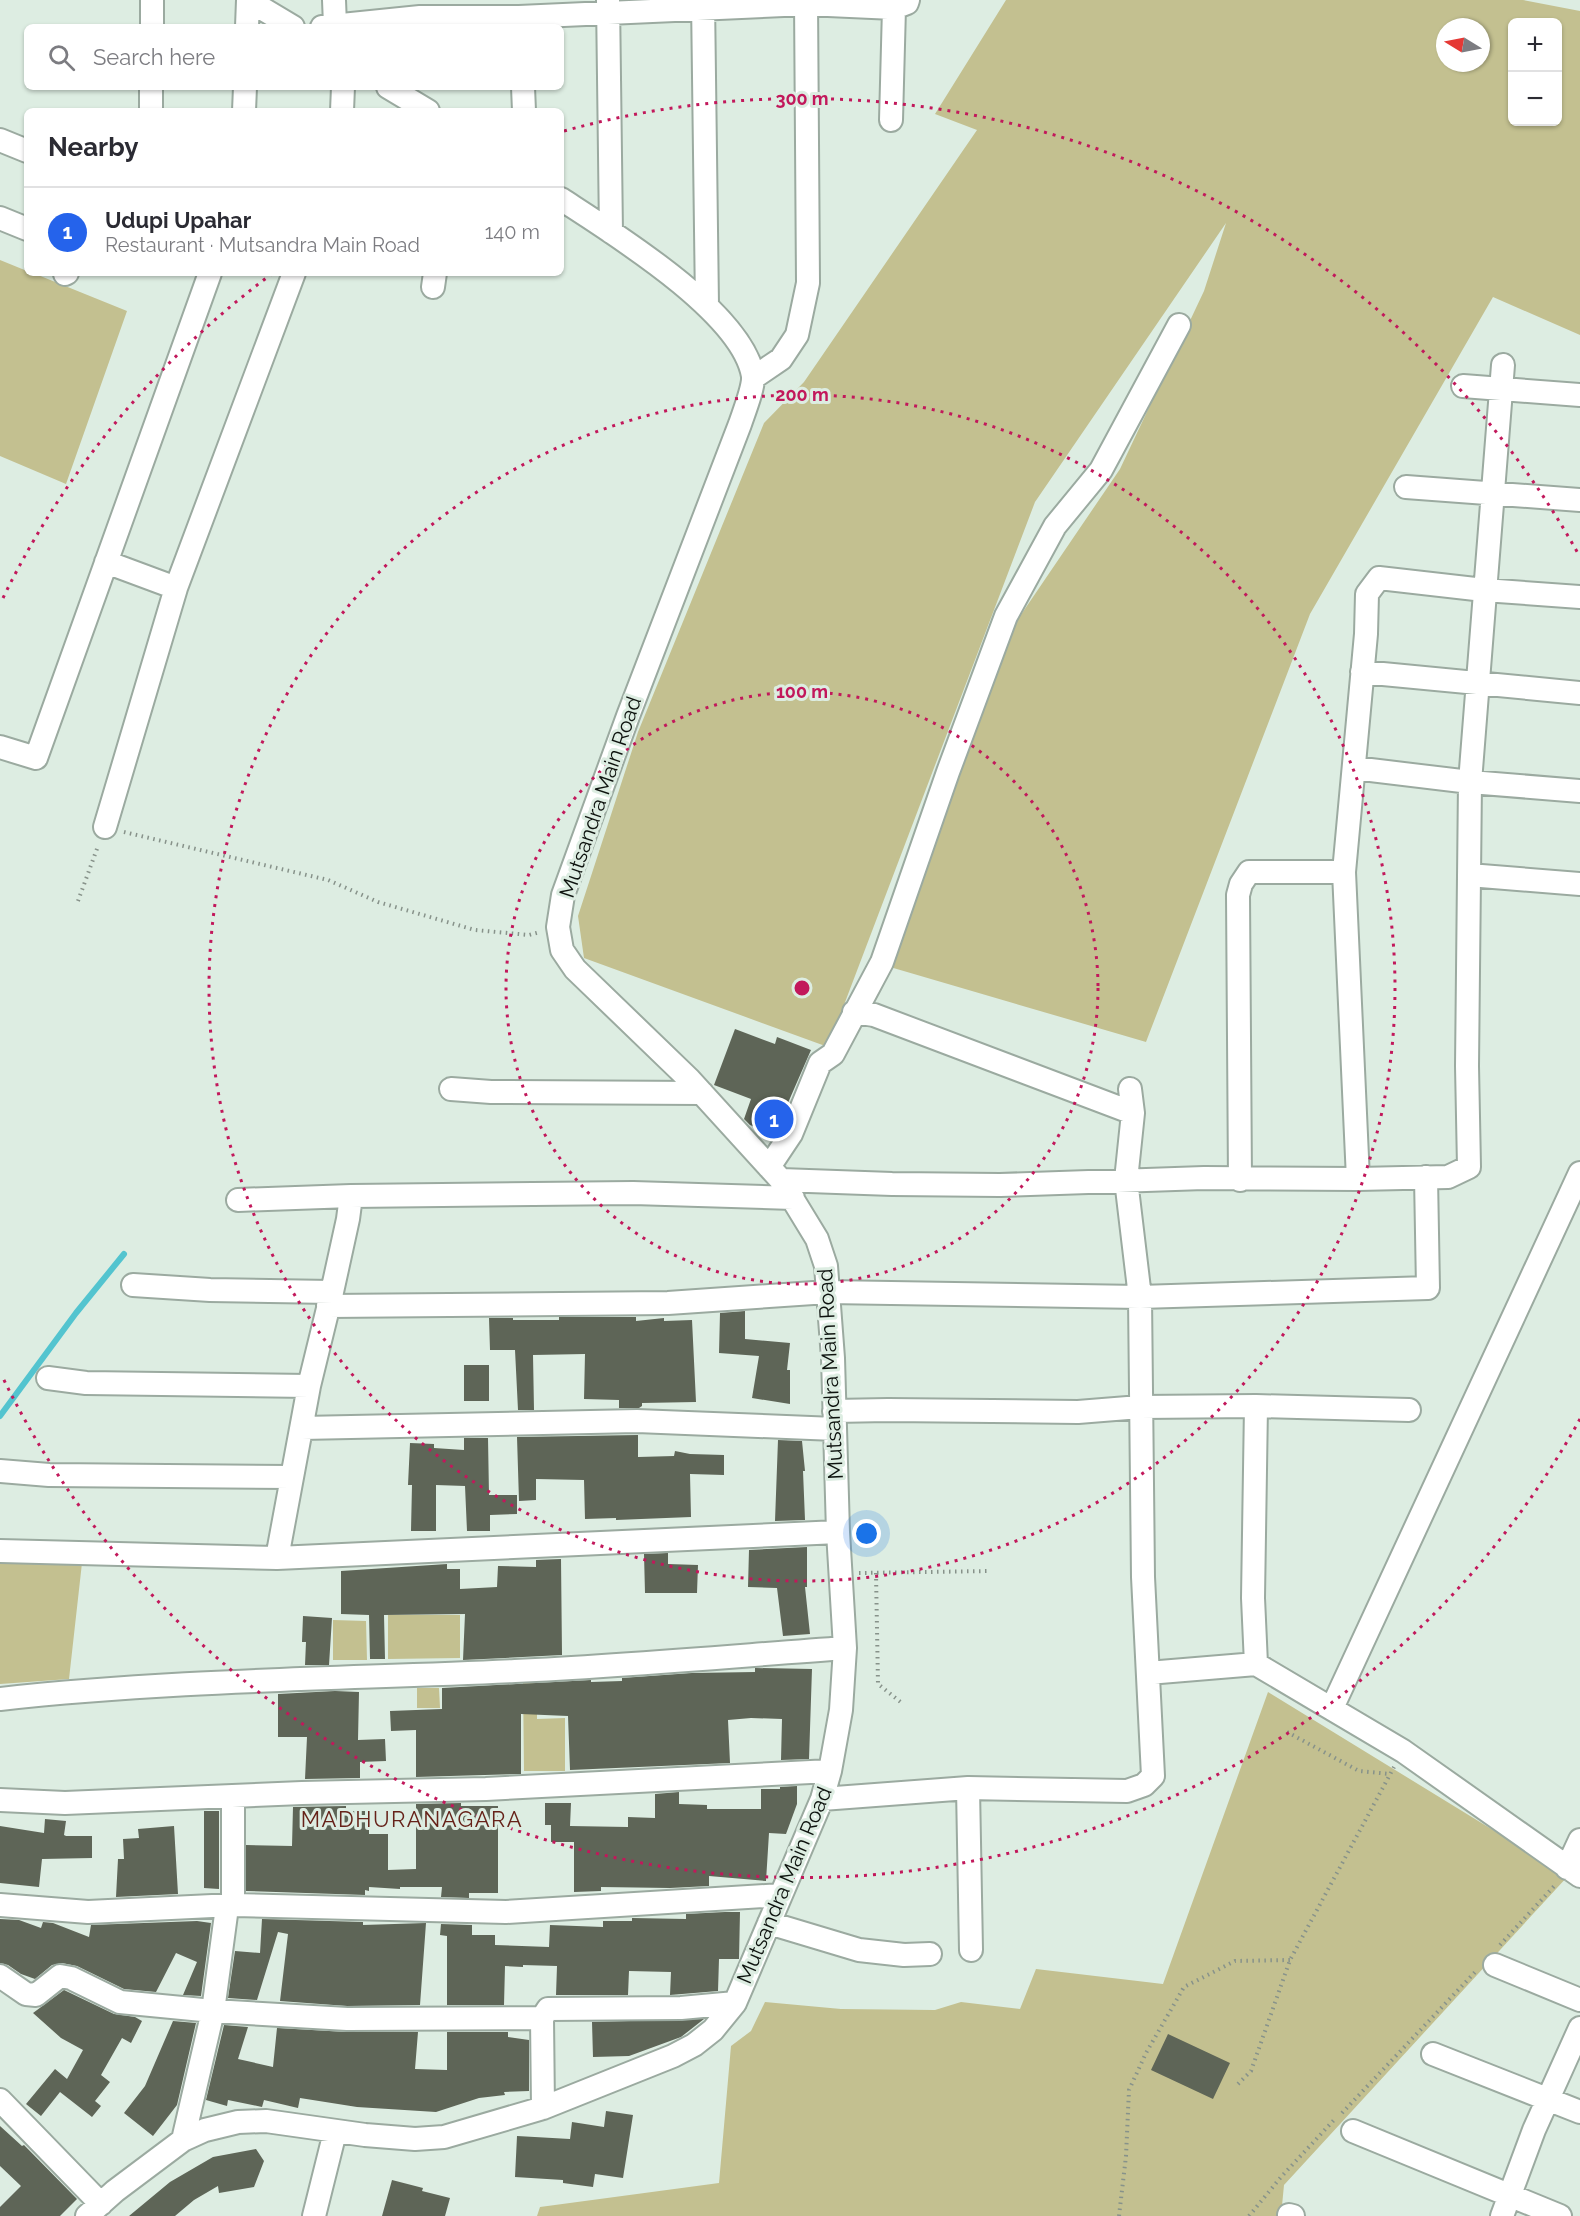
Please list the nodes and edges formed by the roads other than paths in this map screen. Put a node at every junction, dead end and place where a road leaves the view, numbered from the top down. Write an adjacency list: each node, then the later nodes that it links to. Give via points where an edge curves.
1 (152, 0): 10 (street)
2 (248, 0): 11 (street); 12 (street)
3 (334, 0): 13 (street)
4 (806, 2): 5 (street); 6 (street); 37 (street, via 808,283 797,335 781,359)
5 (703, 4): 7 (street); 34 (street)
6 (901, 4): 25 (street)
7 (608, 7): 9 (street); 31 (street)
8 (420, 15): 9 (street); 14 (street)
9 (519, 15)
10 (152, 24)
11 (247, 24)
12 (288, 24)
13 (328, 24)
14 (345, 24)
15 (152, 90): 21 (street)
16 (245, 90): 22 (street)
17 (343, 90): 23 (street)
18 (396, 90): 20 (street)
19 (523, 90): 24 (street)
20 (426, 102)
21 (151, 108)
22 (244, 108)
23 (342, 108)
24 (524, 108)
25 (891, 120)
26 (0, 140): 27 (street)
27 (24, 150)
28 (564, 201): 31 (street)
29 (0, 218): 30 (street)
30 (24, 228)
31 (611, 232): 34 (street)
32 (209, 276): 44 (street)
33 (293, 276): 45 (street)
34 (707, 305): 37 (street, via 749,360)
35 (1179, 325): 59 (street, via 1101,470 1055,526 1006,616 882,962)
36 (1503, 365): 39 (street)
37 (753, 378): 62 (street, Mutsandra Main Road, via 740,424 563,895 558,927 562,950 575,969)
38 (1463, 386): 39 (street)
39 (1501, 390): 40 (street); 42 (street)
40 (1580, 395)
41 (1406, 487): 42 (street)
42 (1492, 494): 43 (street); 46 (street)
43 (1580, 500)
44 (106, 562): 45 (street); 51 (street, via 36,758)
45 (176, 588): 55 (street)
46 (1484, 590): 47 (street); 48 (street, via 1378,578 1367,594); 49 (street)
47 (1580, 597)
48 (1362, 672): 49 (street); 52 (street)
49 (1479, 684): 50 (street); 53 (street)
50 (1580, 693)
51 (0, 747)
52 (1354, 768): 53 (street); 56 (street)
53 (1470, 782): 54 (street); 57 (street)
54 (1580, 791)
55 (105, 827)
56 (1344, 872): 66 (street); 68 (street, via 1249,872 1241,884)
57 (1469, 875): 58 (street); 65 (street, via 1469,1167 1448,1177)
58 (1580, 885)
59 (854, 1012): 63 (street, via 874,1015); 69 (street, via 833,1054 820,1063 791,1134)
60 (451, 1089): 62 (street)
61 (1130, 1089): 63 (street)
62 (702, 1093): 69 (street, Mutsandra Main Road)
63 (1133, 1113): 67 (street)
64 (1580, 1173): 92 (street)
65 (1426, 1177): 66 (street); 74 (street, via 1428,1288)
66 (1358, 1179): 68 (street)
67 (1126, 1180): 68 (street); 69 (street, via 1000,1185); 74 (street)
68 (1240, 1180)
69 (781, 1182): 70 (street, via 633,1193); 73 (street, Mutsandra Main Road, via 817,1239 826,1266)
70 (351, 1196): 71 (street); 75 (street)
71 (238, 1200)
72 (133, 1285): 75 (street)
73 (828, 1292): 74 (street); 75 (street, via 668,1304); 81 (street, Mutsandra Main Road)
74 (1140, 1298): 79 (street)
75 (330, 1299): 77 (street)
76 (48, 1378): 77 (street, via 86,1383)
77 (309, 1386): 82 (street)
78 (1256, 1406): 79 (street); 80 (street); 89 (street)
79 (1140, 1407): 81 (street, via 1078,1412 888,1410); 90 (street)
80 (1409, 1410)
81 (835, 1420): 82 (street); 85 (street, Mutsandra Main Road)
82 (302, 1428): 84 (street)
83 (0, 1471): 84 (street)
84 (291, 1477): 87 (street)
85 (838, 1532): 87 (street); 88 (street, Mutsandra Main Road)
86 (0, 1551): 87 (street)
87 (277, 1558)
88 (845, 1648): 91 (street, via 526,1671 72,1691); 93 (street, Mutsandra Main Road, via 841,1710)
89 (1256, 1664): 90 (street); 92 (street)
90 (1148, 1672): 94 (street, via 1153,1776 1144,1785 1127,1791)
91 (0, 1699)
92 (1332, 1708): 99 (street, via 1403,1751)
93 (830, 1771): 95 (street, via 506,1788); 96 (street, Mutsandra Main Road)
94 (968, 1788): 96 (street); 104 (street)
95 (233, 1796): 97 (street, via 65,1803); 102 (street)
96 (822, 1799): 100 (street, Mutsandra Main Road)
97 (0, 1800)
98 (1580, 1840): 99 (street)
99 (1574, 1872)
100 (781, 1895): 102 (street, via 506,1912); 103 (street, Mutsandra Main Road)
101 (0, 1905): 102 (street, via 88,1912)
102 (230, 1906): 110 (street)
103 (769, 1923): 105 (street, via 859,1950); 109 (street, Mutsandra Main Road)
104 (971, 1950)
105 (930, 1954)
106 (1490, 1961): 108 (street)
107 (0, 1976): 110 (street, via 26,1994 36,1995 60,1976 120,2002)
108 (1580, 2000)
109 (735, 2003): 111 (street, via 681,2008 548,2009); 116 (street, Mutsandra Main Road, via 713,2030 694,2045)
110 (213, 2011): 111 (street, via 347,2019); 120 (street)
111 (542, 2018): 116 (street)
112 (1580, 2028): 114 (street)
113 (1433, 2054): 114 (street)
114 (1549, 2098): 117 (street); 121 (street)
115 (0, 2100): 122 (street)
116 (543, 2108): 119 (street, Mutsandra Main Road, via 444,2137 415,2139)
117 (1580, 2112)
118 (1353, 2131): 121 (street)
119 (335, 2132): 120 (street, Mutsandra Main Road, via 266,2121 238,2122); 123 (street)
120 (183, 2140): 122 (street, Mutsandra Main Road)
121 (1509, 2194): 124 (street); 125 (street)
122 (94, 2210)
123 (314, 2216)
124 (1502, 2216)
125 (1560, 2216)

